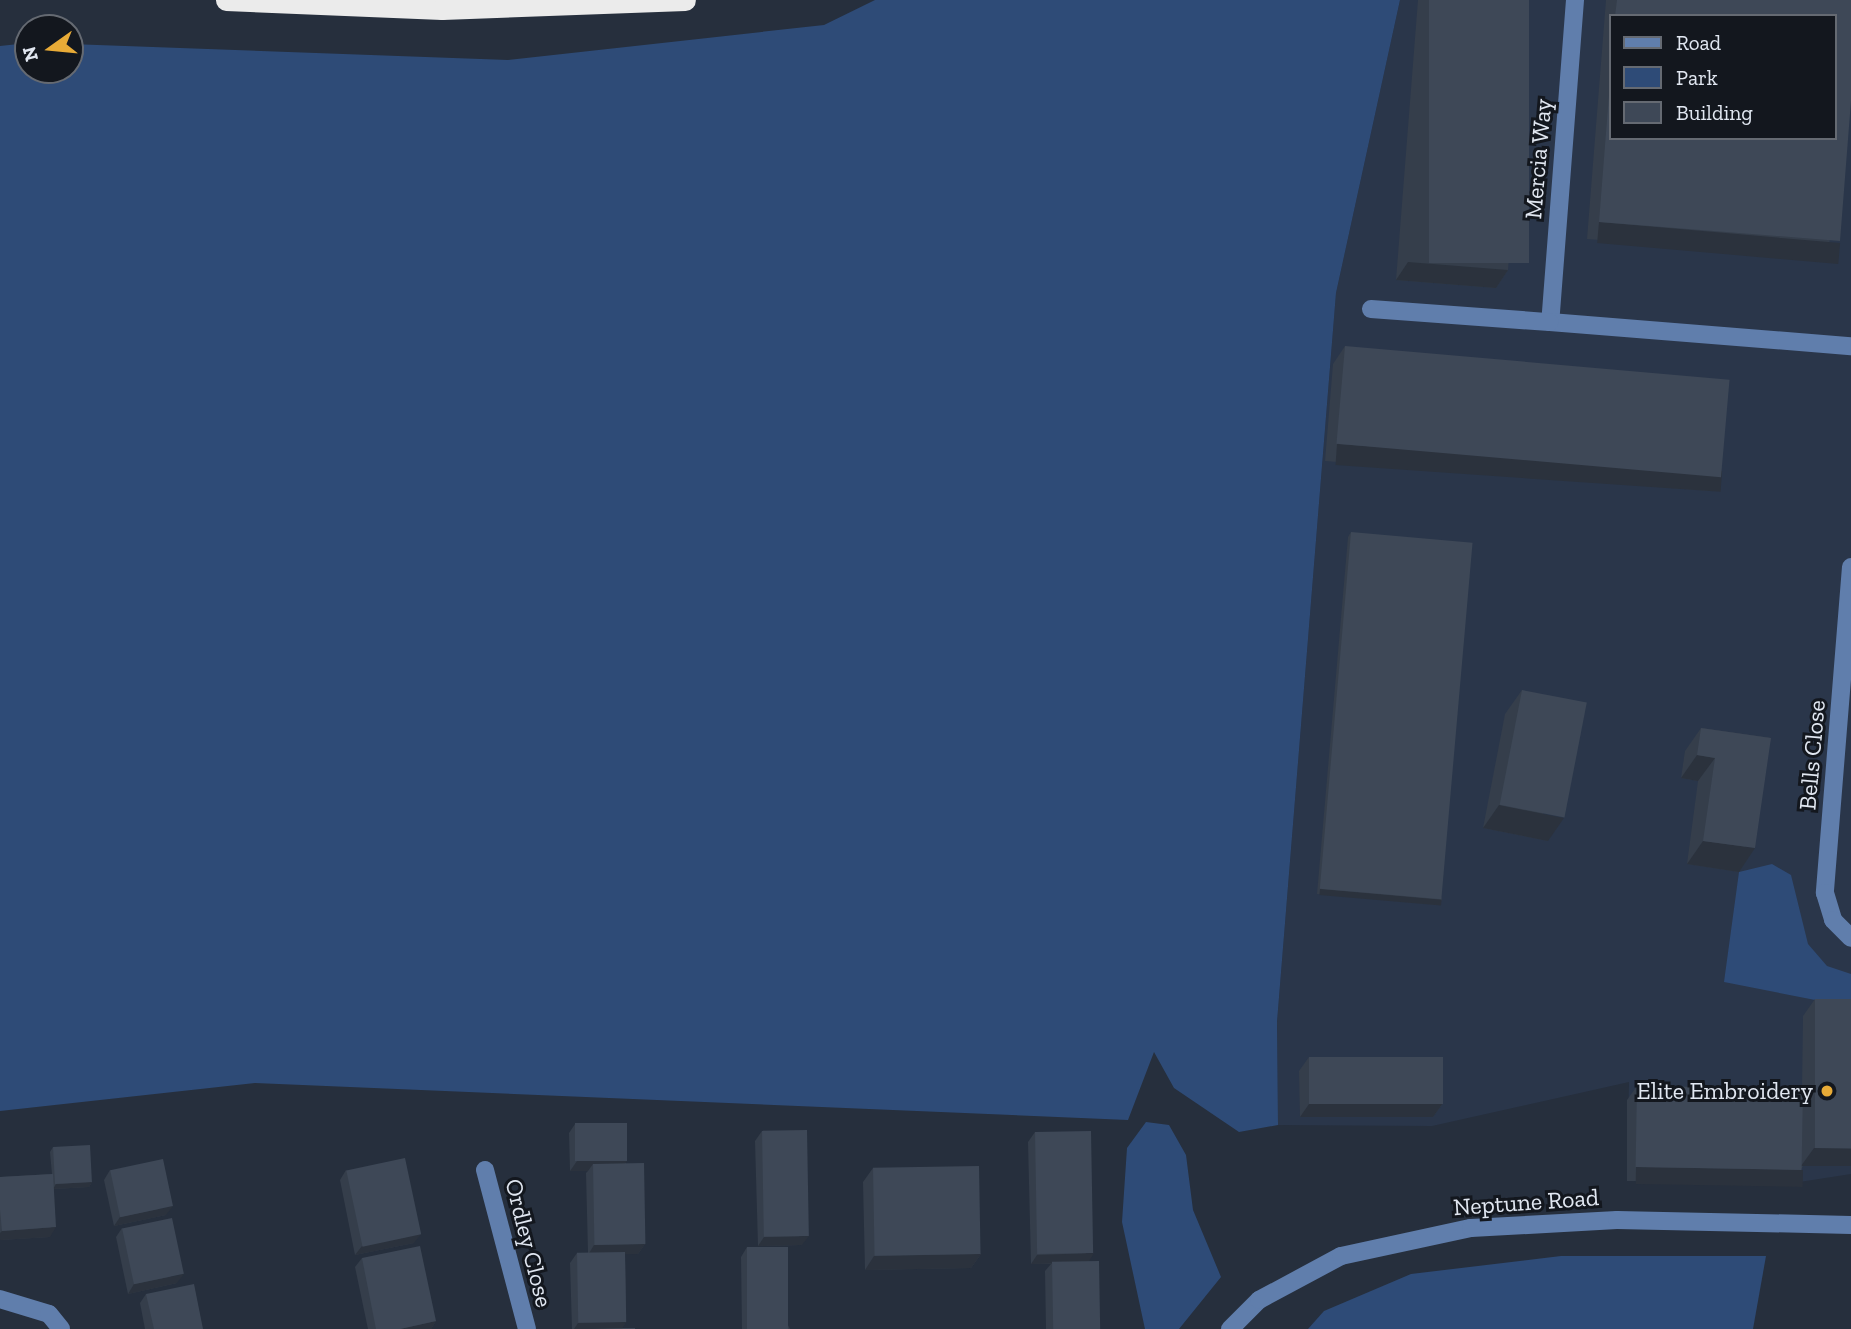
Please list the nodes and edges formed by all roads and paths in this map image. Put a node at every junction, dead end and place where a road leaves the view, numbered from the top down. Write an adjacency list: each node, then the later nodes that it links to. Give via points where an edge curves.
1 (226, 0): 2 (highway, via 442,9)
2 (685, 0)
3 (1575, 0): 5 (street, Mercia Way)
4 (1371, 309): 5 (street)
5 (1550, 322): 6 (street)
6 (1851, 346)
7 (1851, 568): 8 (street, Bells Close, via 1825,893 1833,920)
8 (1851, 938)
9 (485, 1170): 13 (street, Ordley Close)
10 (1851, 1225): 14 (street, Neptune Road, via 1617,1220 1471,1228 1341,1256 1259,1300)
11 (0, 1299): 12 (street, via 49,1314)
12 (61, 1329)
13 (527, 1329)
14 (1230, 1329)

